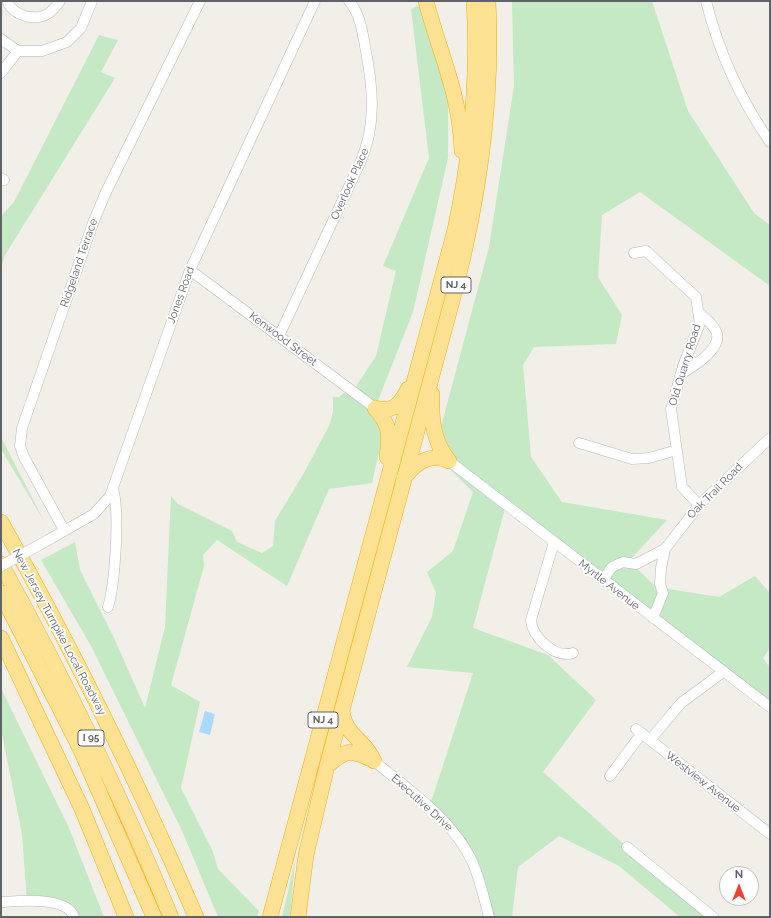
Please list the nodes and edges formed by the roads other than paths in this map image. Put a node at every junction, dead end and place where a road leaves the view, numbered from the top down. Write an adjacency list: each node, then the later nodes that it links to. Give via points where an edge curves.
1 (7, 1): 2 (street, via 15,12 38,17 49,13)
2 (60, 1)
3 (92, 1): 12 (street, via 81,28 67,42 42,51)
4 (200, 1): 32 (street, Ridgeland Terrace, via 95,217 22,428 20,446 24,457)
5 (315, 1): 17 (street, Jones Road)
6 (349, 1): 19 (street, Overlook Place, via 360,23 370,72 370,137)
7 (426, 1): 15 (highway, via 458,107 462,141)
8 (474, 1): 15 (highway, NJ 4, via 473,110)
9 (706, 1): 14 (street, via 731,76)
10 (489, 5): 20 (highway, NJ 4, via 488,93 480,173 469,236)
11 (1, 39): 12 (street)
12 (18, 51): 13 (street)
13 (1, 73)
14 (770, 142)
15 (462, 196): 20 (highway, NJ 4)
16 (634, 253): 18 (street, Old Quarry Road, via 646,251 696,297)
17 (190, 270): 19 (street, Kenwood Street); 28 (street, Jones Road)
18 (698, 312): 21 (street, Old Quarry Road, via 700,323); 21 (street, via 716,331 716,347)
19 (279, 336): 22 (street, Kenwood Street)
20 (431, 350): 22 (highway, via 402,401 392,409); 26 (highway, via 432,421 438,444); 27 (highway, NJ 4); 30 (highway, NJ 4)
21 (681, 374): 25 (street, Old Quarry Road, via 671,409)
22 (376, 408): 30 (highway, via 387,424 389,433)
23 (770, 438): 29 (street, Oak Trail Road)
24 (578, 443): 25 (street, via 632,459 649,458)
25 (677, 450): 29 (street, Old Quarry Road, via 682,487)
26 (449, 462): 27 (highway, via 436,457 427,459); 33 (street, Myrtle Avenue)
27 (404, 478): 43 (highway, NJ 4)
28 (113, 489): 32 (street, via 108,500 98,510); 38 (street, Jones Road, via 117,511 112,589)
29 (699, 505): 34 (street, Oak Trail Road)
30 (379, 514): 59 (highway, NJ 4)
31 (1, 522): 51 (highway, New Jersey Turnpike Local Roadway / I 95, via 108,725)
32 (64, 530): 35 (street, bridge)
33 (554, 542): 36 (street, Myrtle Avenue); 41 (street, via 531,627 538,639 560,654)
34 (665, 548): 36 (street, via 636,564 623,562 612,567); 39 (street, via 660,584 663,593)
35 (1, 565): 56 (highway, I 95, via 87,730)
36 (603, 579): 39 (street, Myrtle Avenue)
37 (1, 593): 55 (highway, I 95, via 83,754)
38 (108, 607)
39 (653, 618): 42 (street, Myrtle Avenue)
40 (1, 638): 54 (highway, via 73,789)
41 (573, 653)
42 (722, 672): 44 (street, Myrtle Avenue); 45 (street, via 681,703)
43 (341, 708): 46 (highway, via 347,728 370,751); 47 (highway, NJ 4)
44 (770, 708)
45 (650, 740): 48 (street, Westview Avenue, via 639,731); 49 (street, Westview Avenue)
46 (374, 761): 47 (highway, via 355,752 348,752); 61 (street, Executive Drive, via 439,817 462,844 479,879)
47 (327, 766): 60 (highway, NJ 4, via 306,855)
48 (610, 776)
49 (770, 834)
50 (627, 847): 62 (street)
51 (183, 886): 57 (highway, New Jersey Turnpike Local Roadway / I 95); 58 (highway)
52 (1, 902): 53 (street, via 56,903 68,908)
53 (73, 915)
54 (126, 917)
55 (154, 917)
56 (171, 917)
57 (196, 917)
58 (203, 917)
59 (270, 917)
60 (298, 917)
61 (488, 917)
62 (713, 917)

